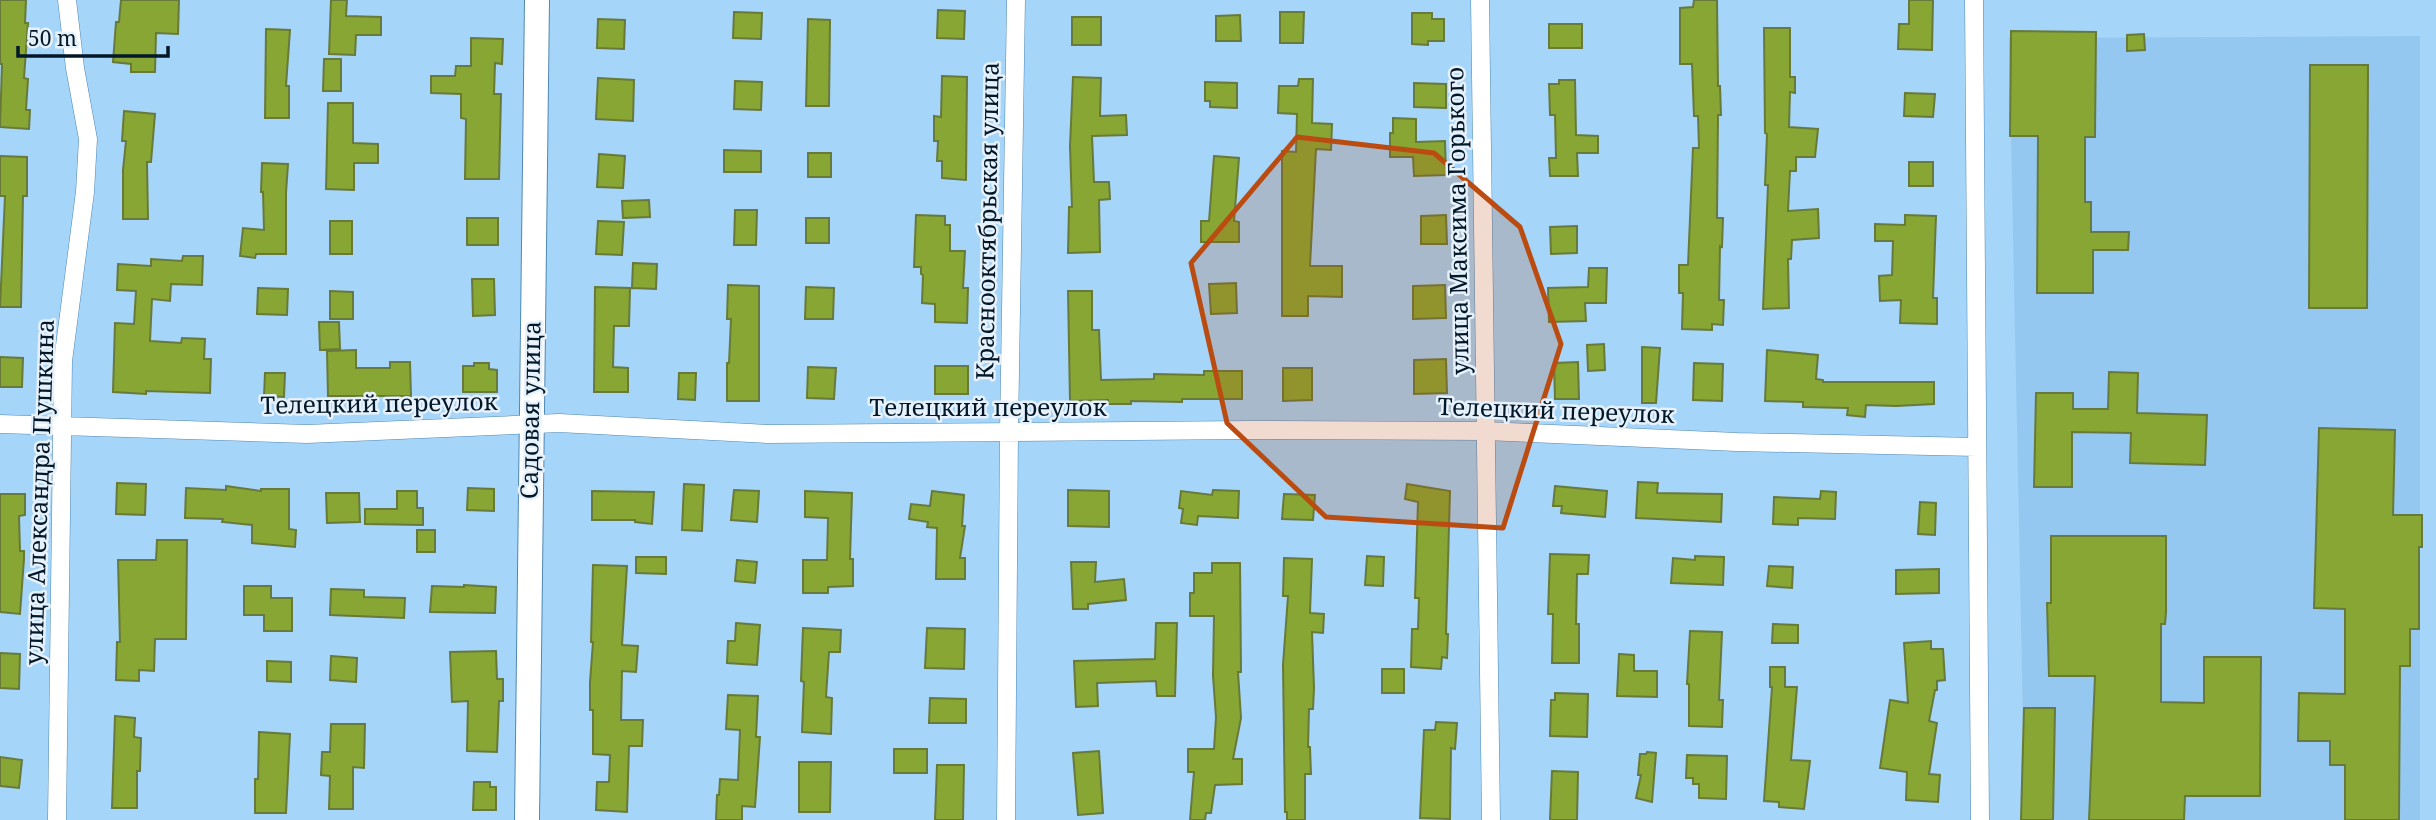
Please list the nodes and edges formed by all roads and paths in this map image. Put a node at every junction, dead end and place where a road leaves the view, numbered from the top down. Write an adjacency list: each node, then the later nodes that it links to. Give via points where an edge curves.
1 (67, 0): 8 (street, улица Александра Пушкина, via 88,139 63,361)
2 (537, 0): 7 (main road, Садовая улица)
3 (1016, 0): 10 (street, Краснооктябрьская улица)
4 (1480, 0): 9 (street, улица Максима Горького)
5 (1974, 0): 11 (street)
6 (0, 424): 8 (street, Телецкий переулок)
7 (530, 425): 8 (street, Телецкий переулок, via 307,434); 10 (street, Телецкий переулок, via 767,434); 13 (main road, Садовая улица)
8 (63, 426): 12 (street, улица Александра Пушкина)
9 (1486, 431): 10 (street, Телецкий переулок); 11 (street, Телецкий переулок); 15 (street, улица Максима Горького)
10 (1009, 433): 14 (street, Краснооктябрьская улица)
11 (1977, 447): 16 (street)
12 (57, 820)
13 (527, 820)
14 (1006, 820)
15 (1491, 820)
16 (1980, 820)

